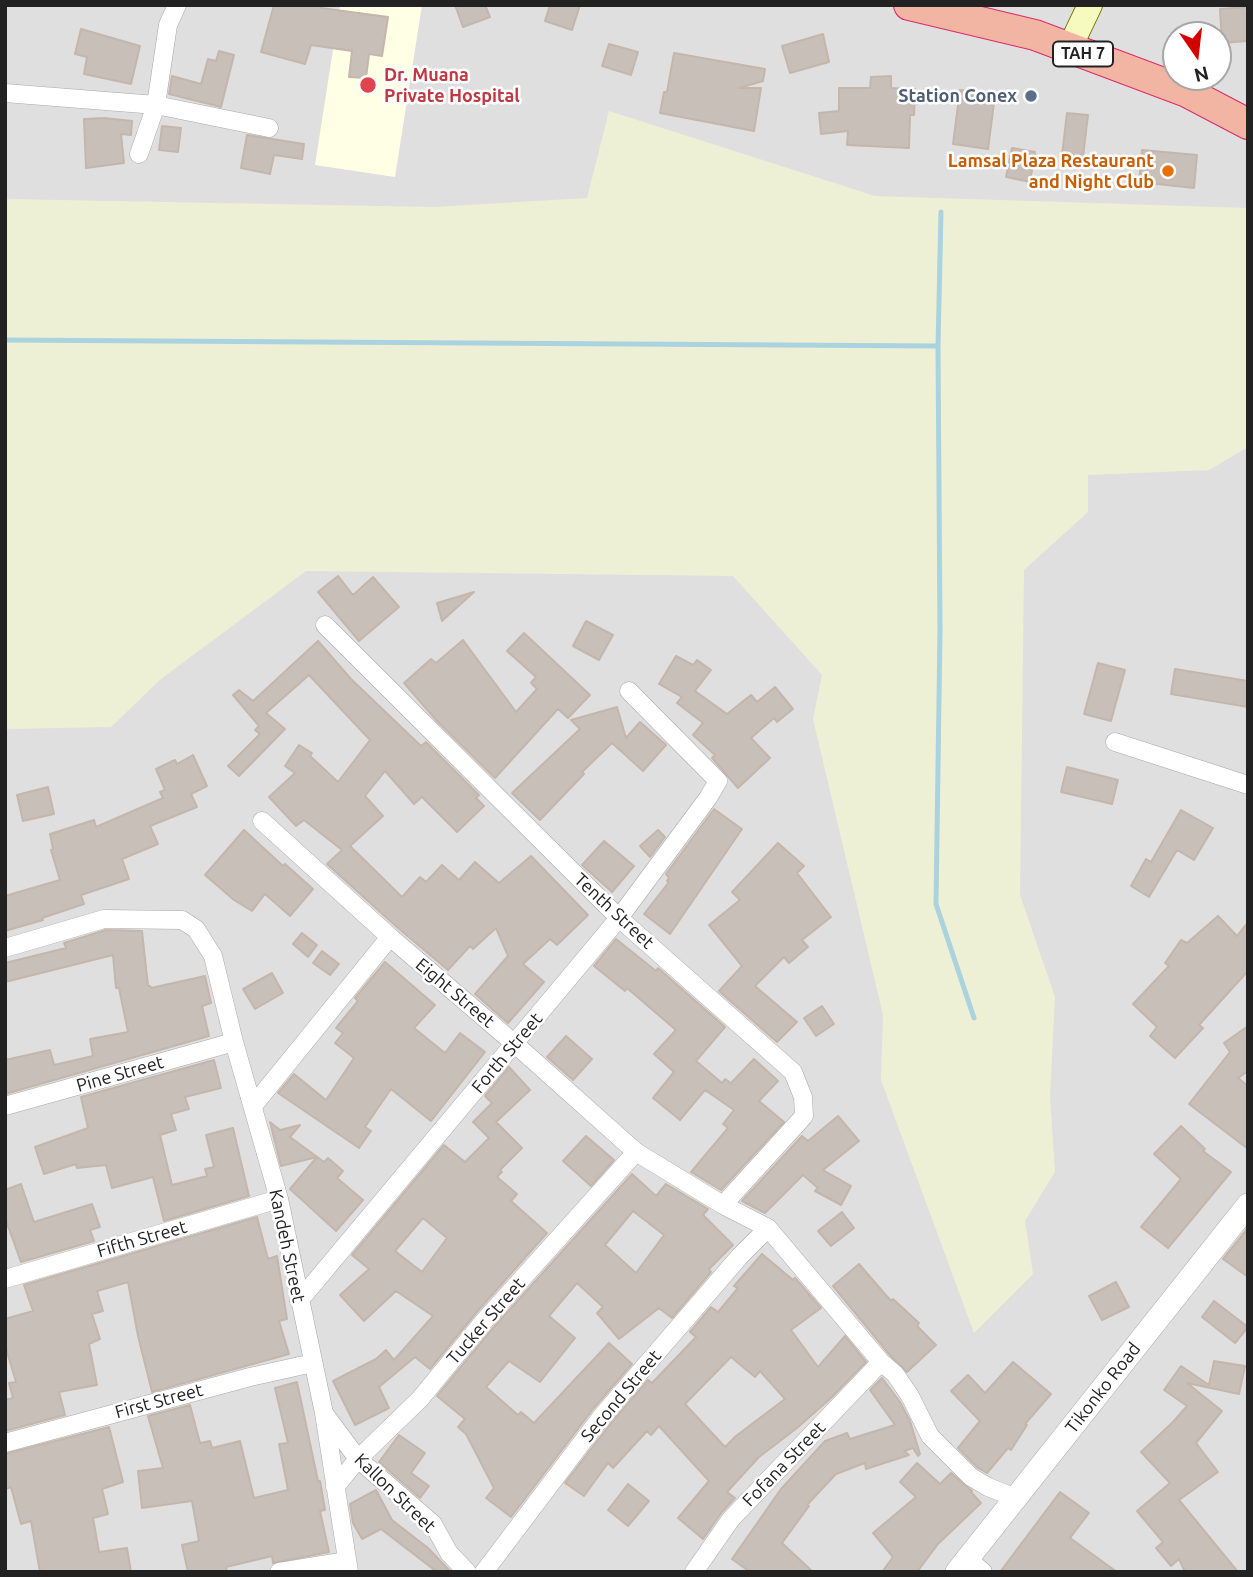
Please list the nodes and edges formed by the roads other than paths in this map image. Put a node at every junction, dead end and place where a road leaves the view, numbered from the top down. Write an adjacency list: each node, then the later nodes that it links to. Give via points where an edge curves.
1 (177, 5): 7 (street, via 168,25)
2 (909, 5): 4 (highway, TAH 7)
3 (1090, 5): 5 (main road)
4 (996, 14): 5 (highway, TAH 7)
5 (1069, 48): 8 (highway, TAH 7, via 1187,92)
6 (5, 93): 7 (street)
7 (156, 104): 9 (street); 10 (street)
8 (1248, 124)
9 (269, 128)
10 (139, 154)
11 (325, 625): 16 (street, Tenth Street)
12 (629, 691): 16 (street, Forth Street, via 718,781)
13 (1115, 742): 14 (street)
14 (1248, 785)
15 (262, 821): 17 (street, Eight Street)
16 (618, 918): 20 (street, Forth Street); 25 (street, Tenth Street, via 793,1072 803,1097 804,1116)
17 (390, 937): 20 (street, Eight Street); 22 (street)
18 (5, 948): 19 (street, Kandeh Street, via 104,919 182,920 195,929 213,956)
19 (234, 1042): 21 (street, Pine Street); 22 (street, Kandeh Street)
20 (515, 1044): 23 (street, Eight Street); 29 (street, Forth Street)
21 (5, 1106)
22 (253, 1106): 24 (street, Kandeh Street)
23 (636, 1152): 25 (street, Eight Street); 34 (street, Tucker Street, via 420,1399)
24 (279, 1199): 28 (street, Fifth Street); 29 (street, Kandeh Street)
25 (723, 1205): 27 (street, Eight Street)
26 (1248, 1205): 36 (street, Tikonko Road)
27 (768, 1228): 30 (street); 41 (street, Second Street, via 602,1416)
28 (5, 1279)
29 (299, 1301): 31 (street, Kandeh Street)
30 (881, 1362): 36 (street, via 910,1396 930,1436 971,1477); 42 (street, Fofana Street, via 731,1519)
31 (313, 1363): 32 (street, Kandeh Street); 33 (street, First Street)
32 (324, 1413): 34 (street, Kallon Street); 35 (street, Kandeh Street)
33 (5, 1443)
34 (358, 1459): 35 (street, Tucker Street); 40 (street, Kallon Street, via 433,1524 449,1553)
35 (335, 1487): 37 (street, Kandeh Street)
36 (1016, 1498): 38 (street, Tikonko Road)
37 (348, 1567): 39 (street)
38 (969, 1567)
39 (279, 1572)
40 (467, 1572)
41 (484, 1572)
42 (694, 1572)

